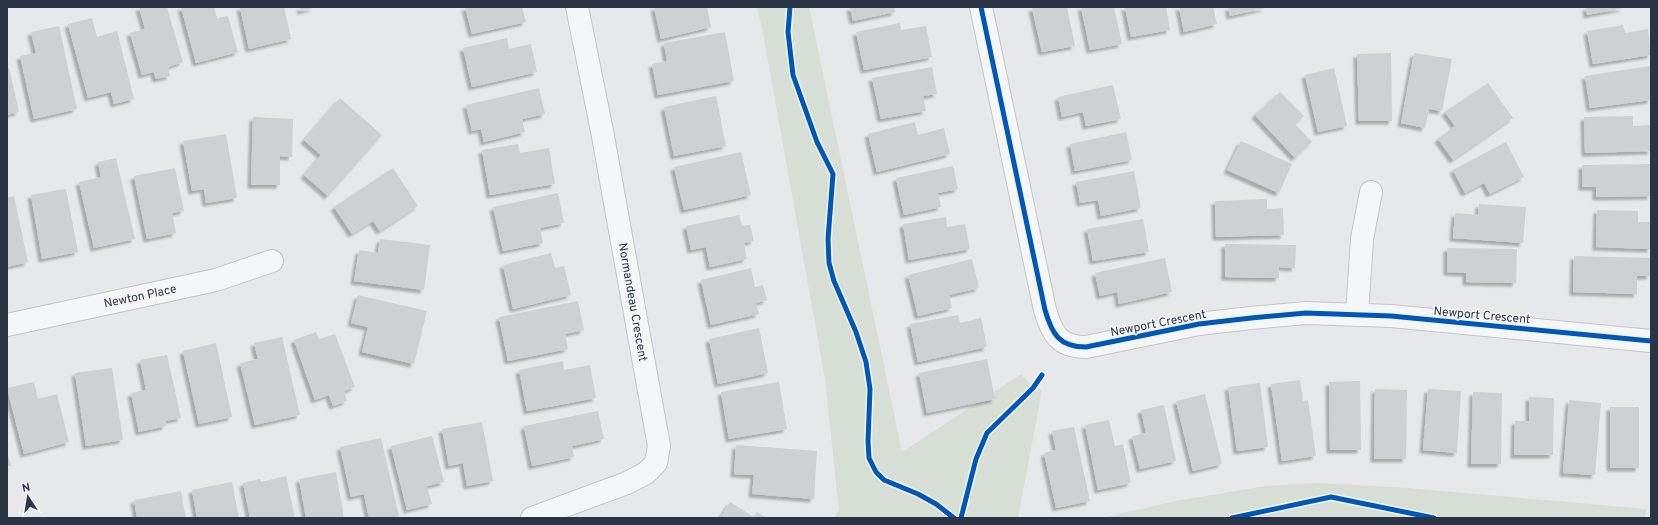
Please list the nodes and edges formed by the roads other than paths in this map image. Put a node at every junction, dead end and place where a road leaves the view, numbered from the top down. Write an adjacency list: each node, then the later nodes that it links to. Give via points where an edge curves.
1 (577, 7): 8 (street, Normandeau Crescent, via 659,446 656,463 646,473 627,483)
2 (981, 7): 5 (street, Newport Crescent, via 1045,310 1051,328 1063,342 1075,347 1086,347 1199,324 1306,314)
3 (1371, 192): 5 (street, via 1362,238)
4 (272, 261): 6 (street, Newton Place, via 216,280)
5 (1357, 314): 7 (street, Newport Crescent)
6 (7, 325)
7 (1651, 341)
8 (532, 518)

